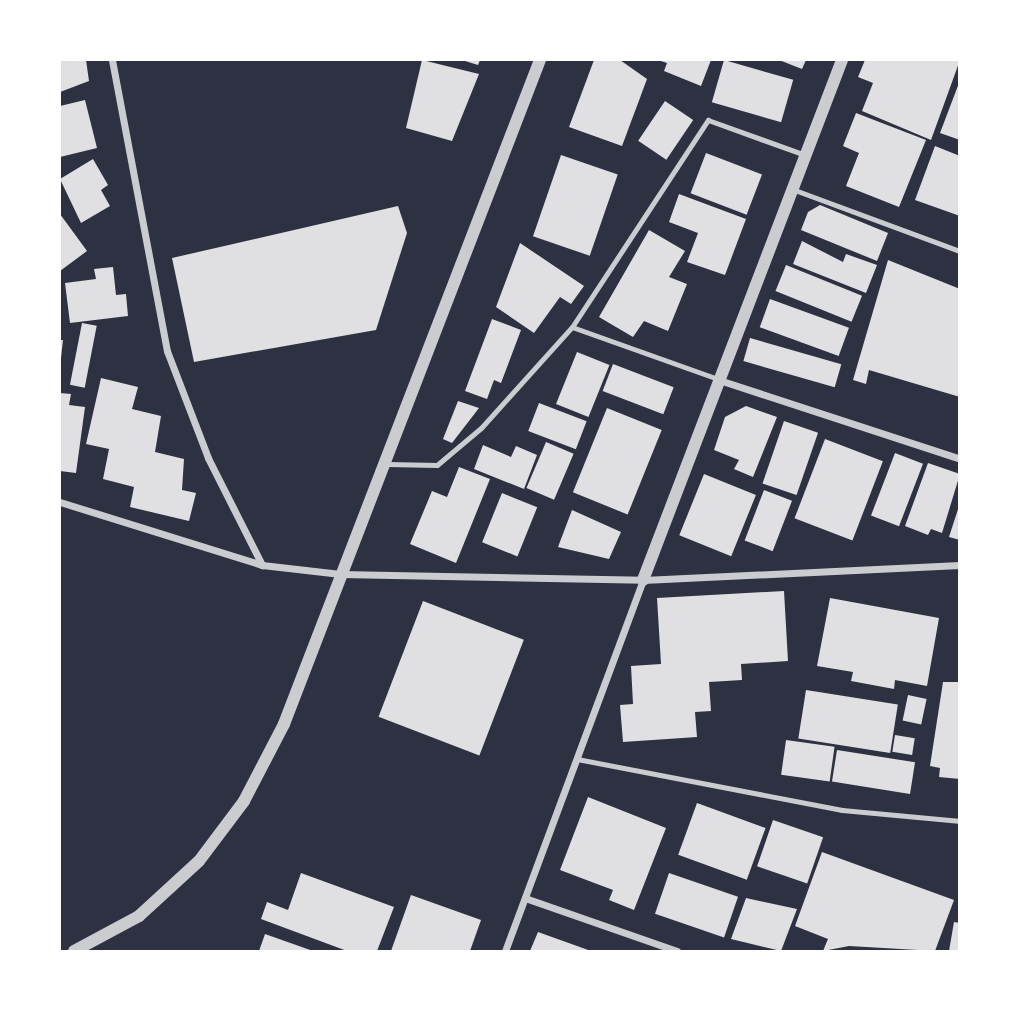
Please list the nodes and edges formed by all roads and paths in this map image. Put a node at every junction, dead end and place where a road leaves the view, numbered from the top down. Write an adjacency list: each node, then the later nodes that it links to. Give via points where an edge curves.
1 (112, 60): 12 (street, via 167,351 208,458)
2 (540, 60): 10 (street)
3 (842, 60): 4 (street)
4 (805, 155): 5 (street); 7 (lane, via 708,120)
5 (792, 189): 6 (lane); 8 (street)
6 (960, 251)
7 (572, 327): 8 (lane); 10 (lane, via 481,428 437,465)
8 (719, 380): 9 (street); 15 (street)
9 (960, 459)
10 (383, 464): 14 (street)
11 (60, 502): 12 (street)
12 (261, 565): 14 (street)
13 (960, 565): 15 (street)
14 (340, 574): 15 (street); 19 (street, via 284,724 244,801 199,861 139,916)
15 (643, 580): 16 (street)
16 (577, 759): 17 (lane, via 842,810); 18 (street)
17 (960, 821)
18 (525, 898): 20 (street); 21 (street)
19 (74, 951)
20 (505, 951)
21 (677, 951)

